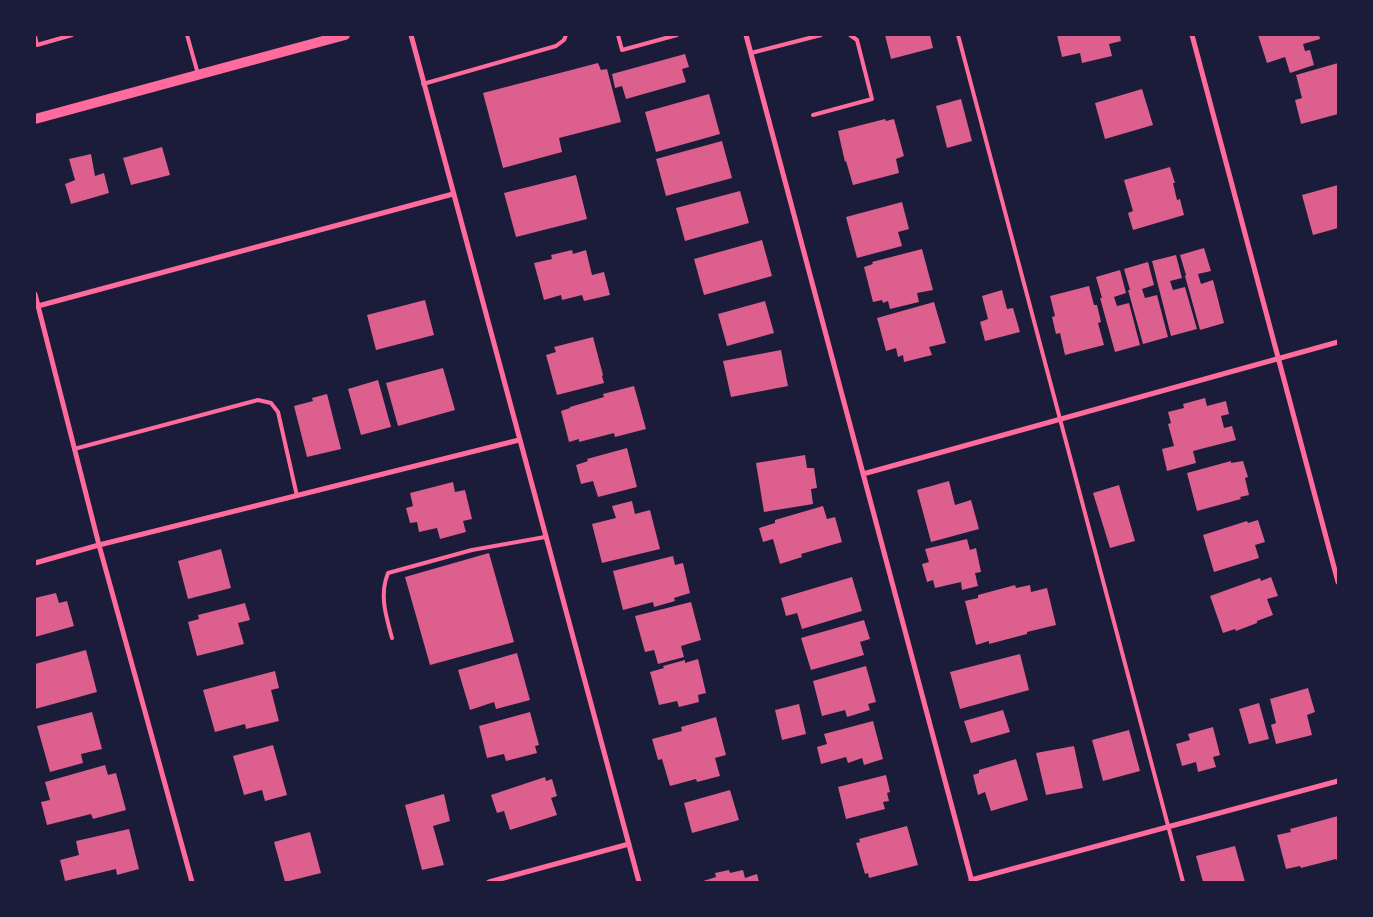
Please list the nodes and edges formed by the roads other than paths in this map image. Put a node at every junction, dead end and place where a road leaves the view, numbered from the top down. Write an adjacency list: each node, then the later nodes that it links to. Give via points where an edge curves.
1 (72, 35): 13 (lane, via 37,45)
2 (187, 35): 15 (lane)
3 (345, 35): 15 (main road)
4 (410, 35): 16 (street)
5 (566, 35): 16 (lane, via 556,46)
6 (618, 35): 7 (lane, via 622,50)
7 (677, 35)
8 (746, 35): 14 (street)
9 (821, 35): 14 (lane)
10 (850, 35): 17 (lane, via 857,40 872,99)
11 (958, 35): 24 (lane)
12 (1192, 35): 23 (street)
13 (35, 36)
14 (751, 53): 27 (street)
15 (198, 75): 18 (main road)
16 (423, 84): 19 (street)
17 (813, 115)
18 (35, 120)
19 (453, 194): 21 (street); 25 (street)
20 (35, 294): 21 (street)
21 (38, 306): 26 (street)
22 (1338, 342): 23 (street)
23 (1278, 359): 24 (street); 32 (street)
24 (1060, 420): 27 (street); 35 (lane)
25 (519, 440): 28 (street); 29 (street)
26 (74, 449): 28 (lane, via 258,400 271,403 278,412); 30 (street)
27 (863, 474): 37 (street)
28 (297, 496): 30 (street)
29 (545, 537): 33 (lane, via 472,550 388,573 383,602); 36 (street)
30 (99, 546): 31 (street); 38 (street)
31 (35, 563)
32 (1338, 582)
33 (392, 638)
34 (1338, 781): 35 (street)
35 (1168, 827): 37 (street); 41 (lane)
36 (629, 844): 39 (street); 40 (street)
37 (971, 881)
38 (192, 882)
39 (489, 882)
40 (638, 882)
41 (1183, 882)

